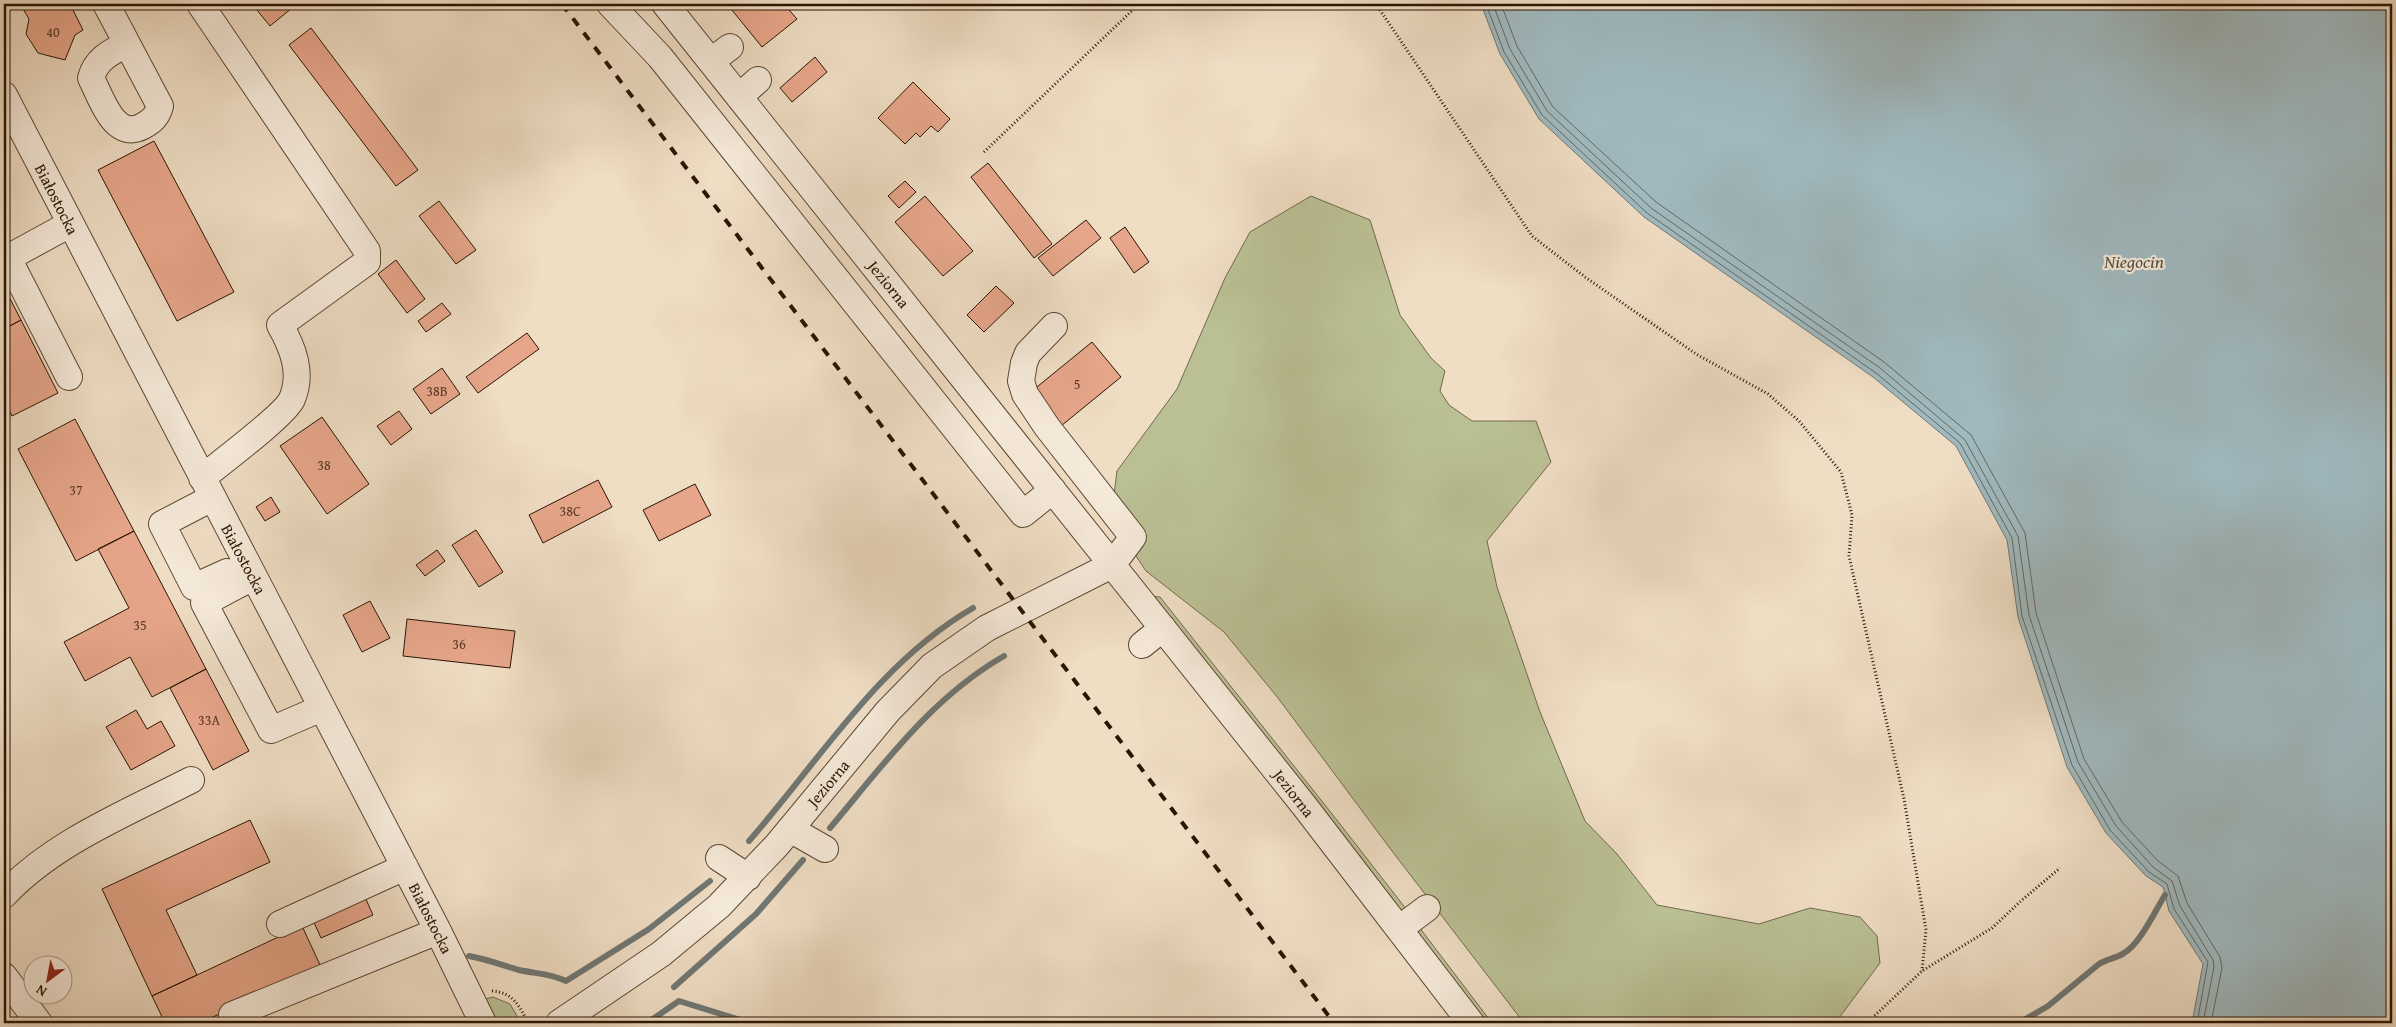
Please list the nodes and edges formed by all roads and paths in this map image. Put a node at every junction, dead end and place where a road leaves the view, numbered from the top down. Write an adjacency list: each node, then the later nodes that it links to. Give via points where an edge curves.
1 (106, 4): 7 (street)
2 (200, 4): 14 (street, via 367,251 367,262 280,326 294,350 296,375 292,400)
3 (610, 4): 15 (street, via 660,57 1023,514)
4 (665, 4): 15 (street, Jeziorna, via 721,54 749,88)
5 (1139, 4): 9 (path)
6 (1376, 4): 33 (path, via 1532,236 1584,277 1696,354 1768,394 1799,420 1841,472 1852,515 1849,556 1904,799 1926,930)
7 (127, 44)
8 (4, 95): 10 (street, Białostocka)
9 (984, 152)
10 (70, 224): 11 (street); 14 (street, Białostocka)
11 (6, 259): 13 (street)
12 (1054, 326): 16 (street, via 1028,353 1021,381 1032,406 1133,537)
13 (69, 377)
14 (207, 488): 17 (street, Białostocka); 17 (street, via 162,524 194,587)
15 (1053, 490): 16 (street, Jeziorna)
16 (1112, 565): 18 (street, Jeziorna); 22 (street, Jeziorna, via 987,628 932,666 888,711)
17 (249, 569): 20 (street, Białostocka); 20 (street, via 204,603 272,730)
18 (1163, 628): 19 (street); 31 (street, Jeziorna)
19 (1142, 645)
20 (322, 708): 25 (street, Białostocka)
21 (191, 780): 28 (street, via 95,829 39,864)
22 (790, 829): 23 (street); 27 (street, Jeziorna)
23 (825, 849)
24 (719, 858): 27 (street)
25 (405, 867): 30 (street); 32 (street, Białostocka)
26 (2060, 868): 33 (path, via 1992,928)
27 (748, 877): 40 (street, Jeziorna, via 671,946)
28 (4, 895)
29 (1427, 908): 31 (street)
30 (280, 924)
31 (1400, 929): 41 (street, Jeziorna)
32 (438, 930): 36 (street); 38 (street, Białostocka)
33 (1922, 971): 42 (path)
34 (4, 976): 37 (street)
35 (487, 992): 39 (path, via 500,992 513,999)
36 (232, 1015)
37 (39, 1023)
38 (482, 1023)
39 (528, 1023)
40 (559, 1023)
41 (1471, 1023)
42 (1867, 1023)

